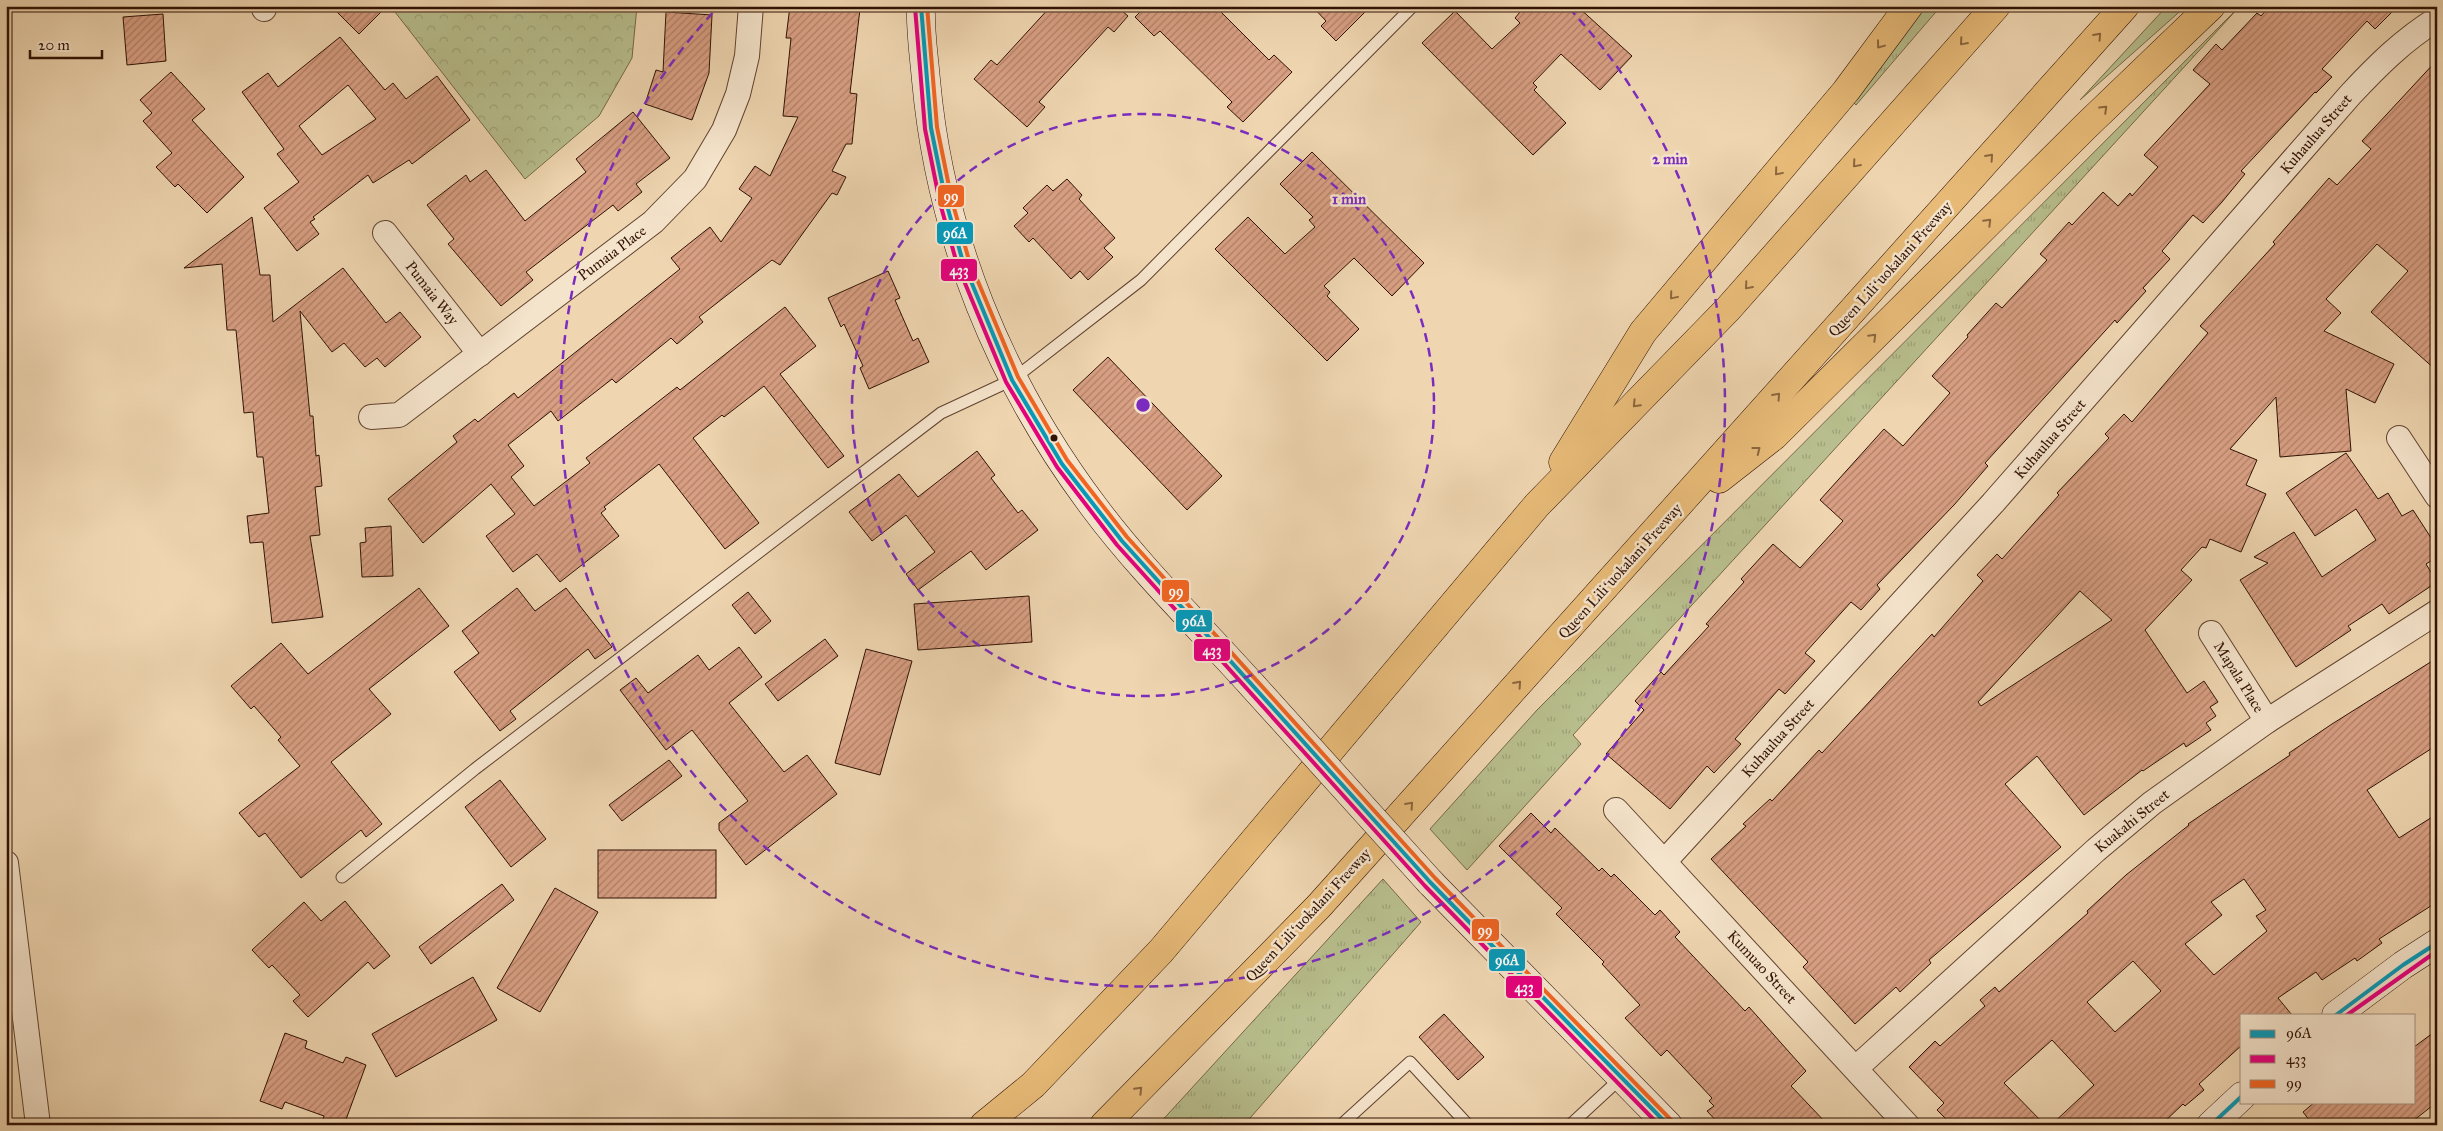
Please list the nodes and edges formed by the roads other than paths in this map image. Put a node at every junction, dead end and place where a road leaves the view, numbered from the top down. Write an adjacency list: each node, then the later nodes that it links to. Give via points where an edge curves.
1 (751, 6): 10 (street, Pumaia Place, via 747,56 738,94 724,130 695,179 653,222)
2 (921, 6): 11 (street, via 930,128 946,202 963,262)
3 (1413, 6): 11 (lane, via 1141,280)
4 (1909, 6): 15 (highway, one-way to 15, via 1846,91 1643,332)
5 (1996, 6): 15 (highway, one-way to 15, via 1728,309)
6 (2125, 6): 16 (highway, Queen Liliʻuokalani Freeway, one-way to 6)
7 (2211, 6): 16 (highway, one-way to 7, via 1774,436 2065,146)
8 (2437, 19): 21 (street, Kuhaulua Street, via 2412,34 2350,96 1993,503)
9 (385, 233): 10 (street, Pumaia Way)
10 (480, 354): 12 (street, Pumaia Place, via 399,415)
11 (1012, 380): 23 (lane, via 941,412 475,769); 27 (street, bridge, via 1062,464 1143,565 1430,882)
12 (371, 417)
13 (2399, 438): 14 (street)
14 (2437, 496)
15 (1537, 505): 30 (highway, via 1161,951 1033,1085)
16 (1663, 524): 31 (highway, Queen Liliʻuokalani Freeway, one-way to 16, via 1319,906)
17 (2437, 612): 19 (street, Kuakahi Street)
18 (2212, 634): 19 (street, Mapala Place)
19 (2267, 721): 26 (street, Kuakahi Street, via 2152,803 2096,850)
20 (1616, 810): 21 (street, Kumuao Street)
21 (1664, 862): 26 (street, Kumuao Street)
22 (7, 864): 29 (street)
23 (342, 877)
24 (2437, 943): 25 (street)
25 (2337, 1014)
26 (1856, 1068): 36 (street, Kumuao Street)
27 (1622, 1076): 34 (lane); 35 (street)
28 (2240, 1098): 37 (street)
29 (38, 1125)
30 (984, 1125)
31 (1104, 1125)
32 (1341, 1125): 33 (lane, via 1410,1062)
33 (1468, 1125)
34 (1570, 1125)
35 (1668, 1125)
36 (1906, 1125)
37 (2211, 1125)

